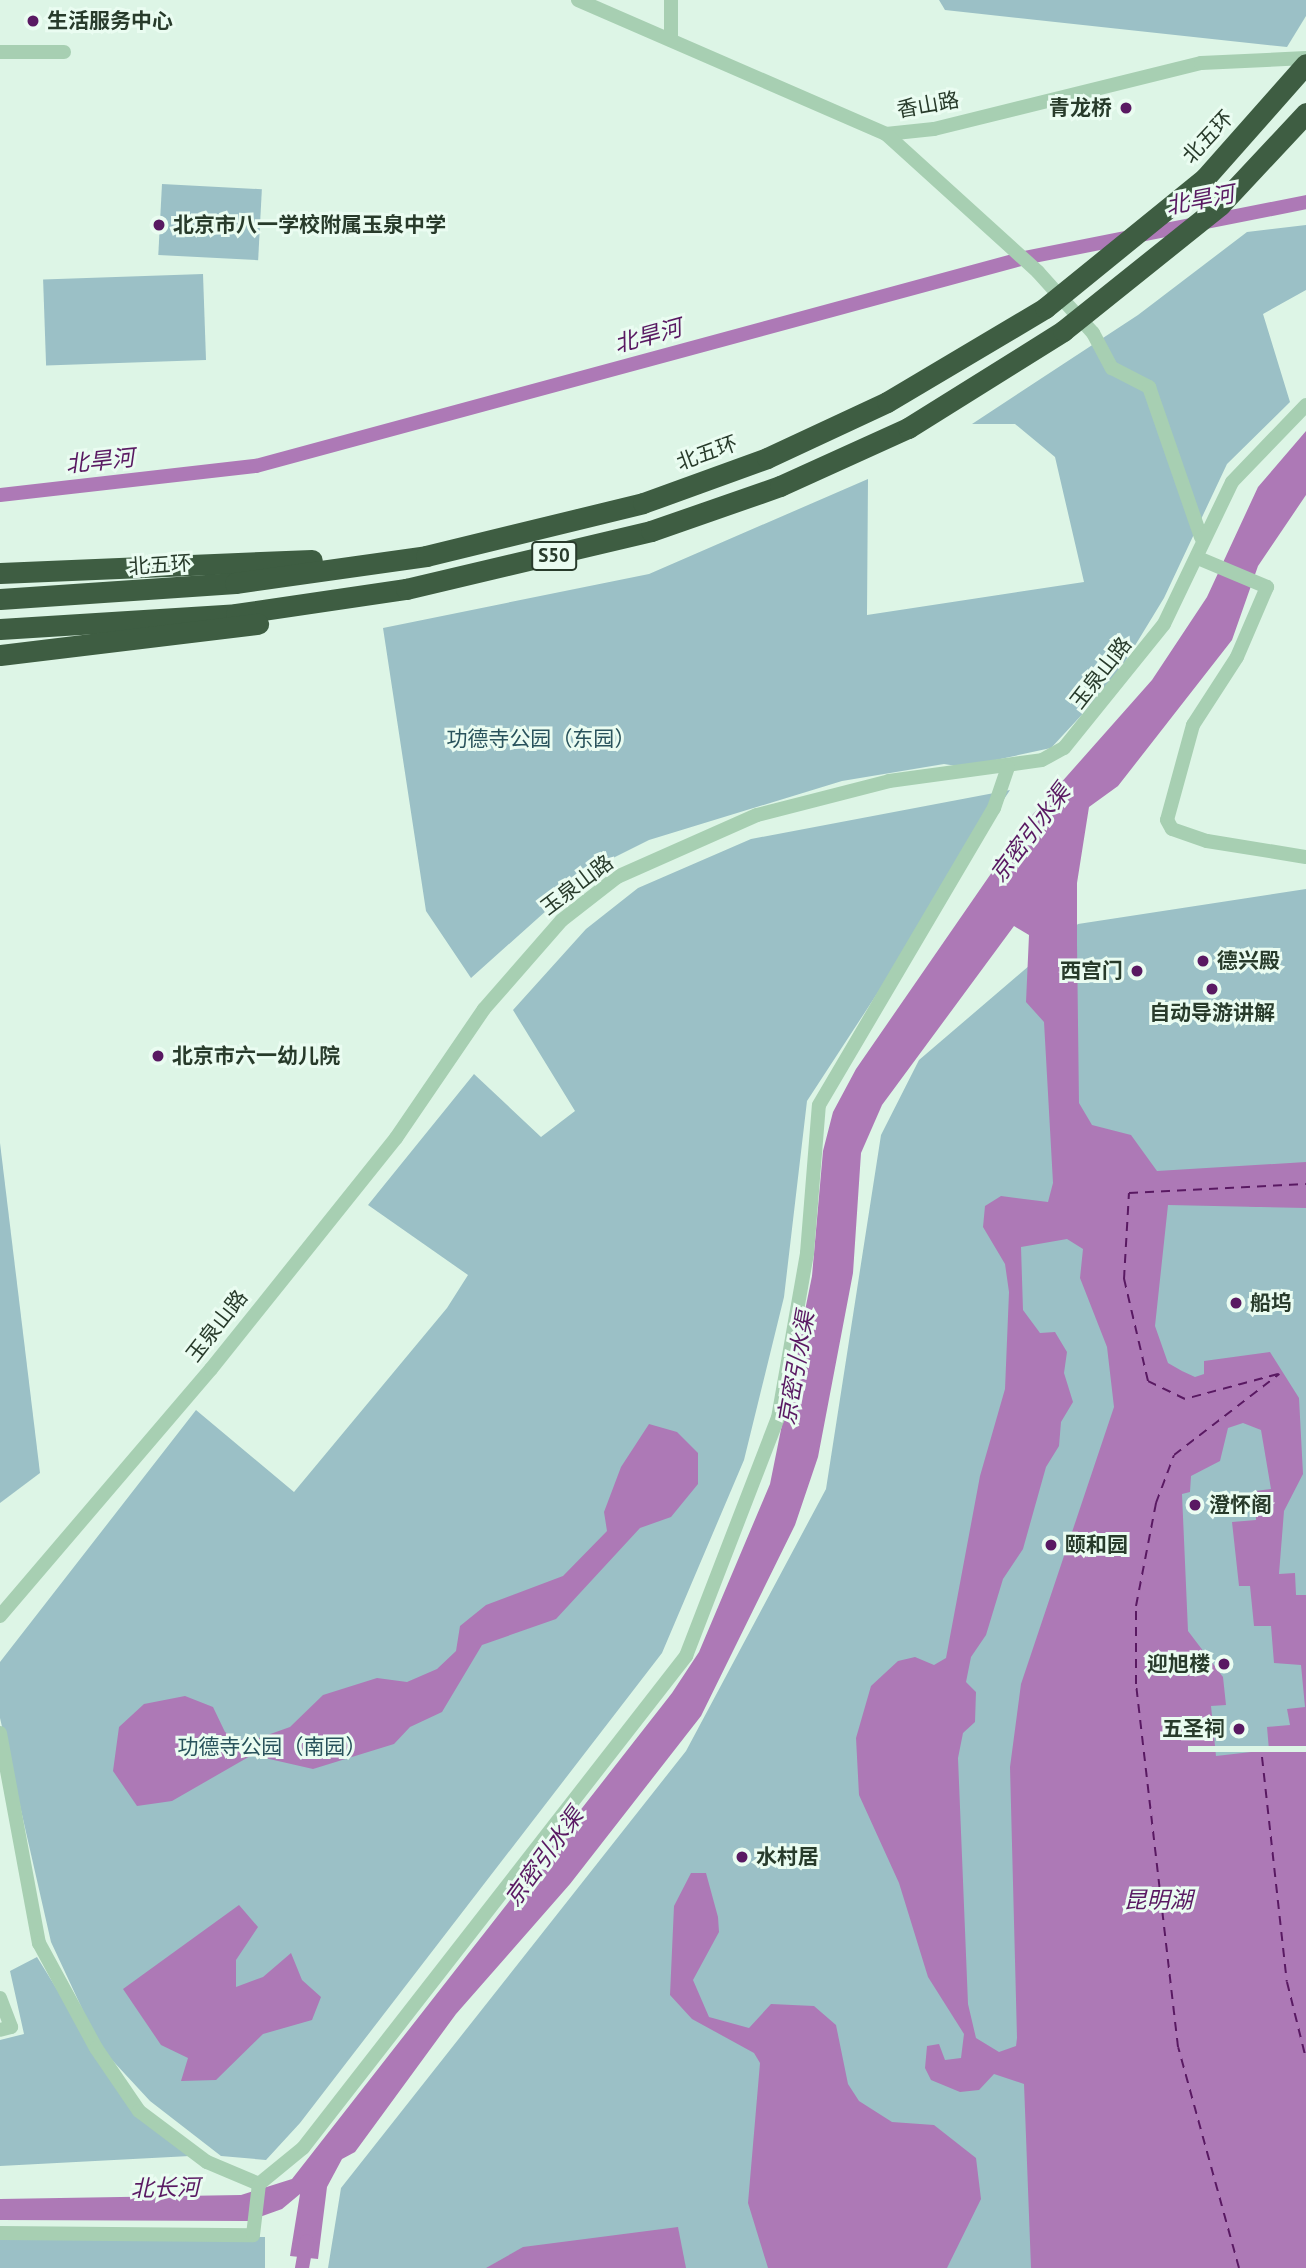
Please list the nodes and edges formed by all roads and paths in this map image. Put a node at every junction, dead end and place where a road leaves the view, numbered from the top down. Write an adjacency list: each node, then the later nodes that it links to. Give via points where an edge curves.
1 (578, 0): 3 (street, 香山路)
2 (671, 0): 4 (street)
3 (611, 7): 4 (street, 香山路)
4 (671, 40): 10 (street, 香山路)
5 (0, 52): 6 (street)
6 (64, 52)
7 (1306, 58): 10 (street, 香山路, via 1201,63 934,129)
8 (1306, 64): 13 (highway, 北五环 / S50, bridge, via 1205,178 1045,308 887,402 767,457 643,503)
9 (1306, 113): 16 (highway, S50, bridge, via 1220,205 1063,331 908,428 780,486 651,531)
10 (886, 134): 12 (street, via 1038,272 1093,334 1112,368 1149,387)
11 (1306, 405): 14 (street, 玉泉山路, via 1228,489)
12 (1201, 537)
13 (426, 556): 15 (highway); 17 (highway, 北五环 / S50, via 235,583)
14 (1198, 558): 20 (street, 玉泉山路, via 1164,624 1088,726 1042,760); 21 (street, via 1268,587 1237,657 1193,725 1167,811 1172,829 1207,841)
15 (0, 573)
16 (406, 589): 18 (highway, S50, via 236,614); 19 (highway, via 244,627)
17 (0, 599)
18 (0, 629)
19 (0, 655)
20 (1008, 767): 22 (street, 玉泉山路, via 889,781 800,801 659,856 588,898 511,975 396,1138); 26 (street, via 994,808 819,1105 807,1253 778,1418 686,1656 303,2148)
21 (1306, 857)
22 (0, 1616)
23 (0, 1733): 26 (street, via 39,1943 96,2048 139,2111 207,2162)
24 (0, 1998): 25 (street, via 11,2027)
25 (0, 2030)
26 (258, 2184): 27 (street, via 258,2227 253,2235)
27 (0, 2233)

